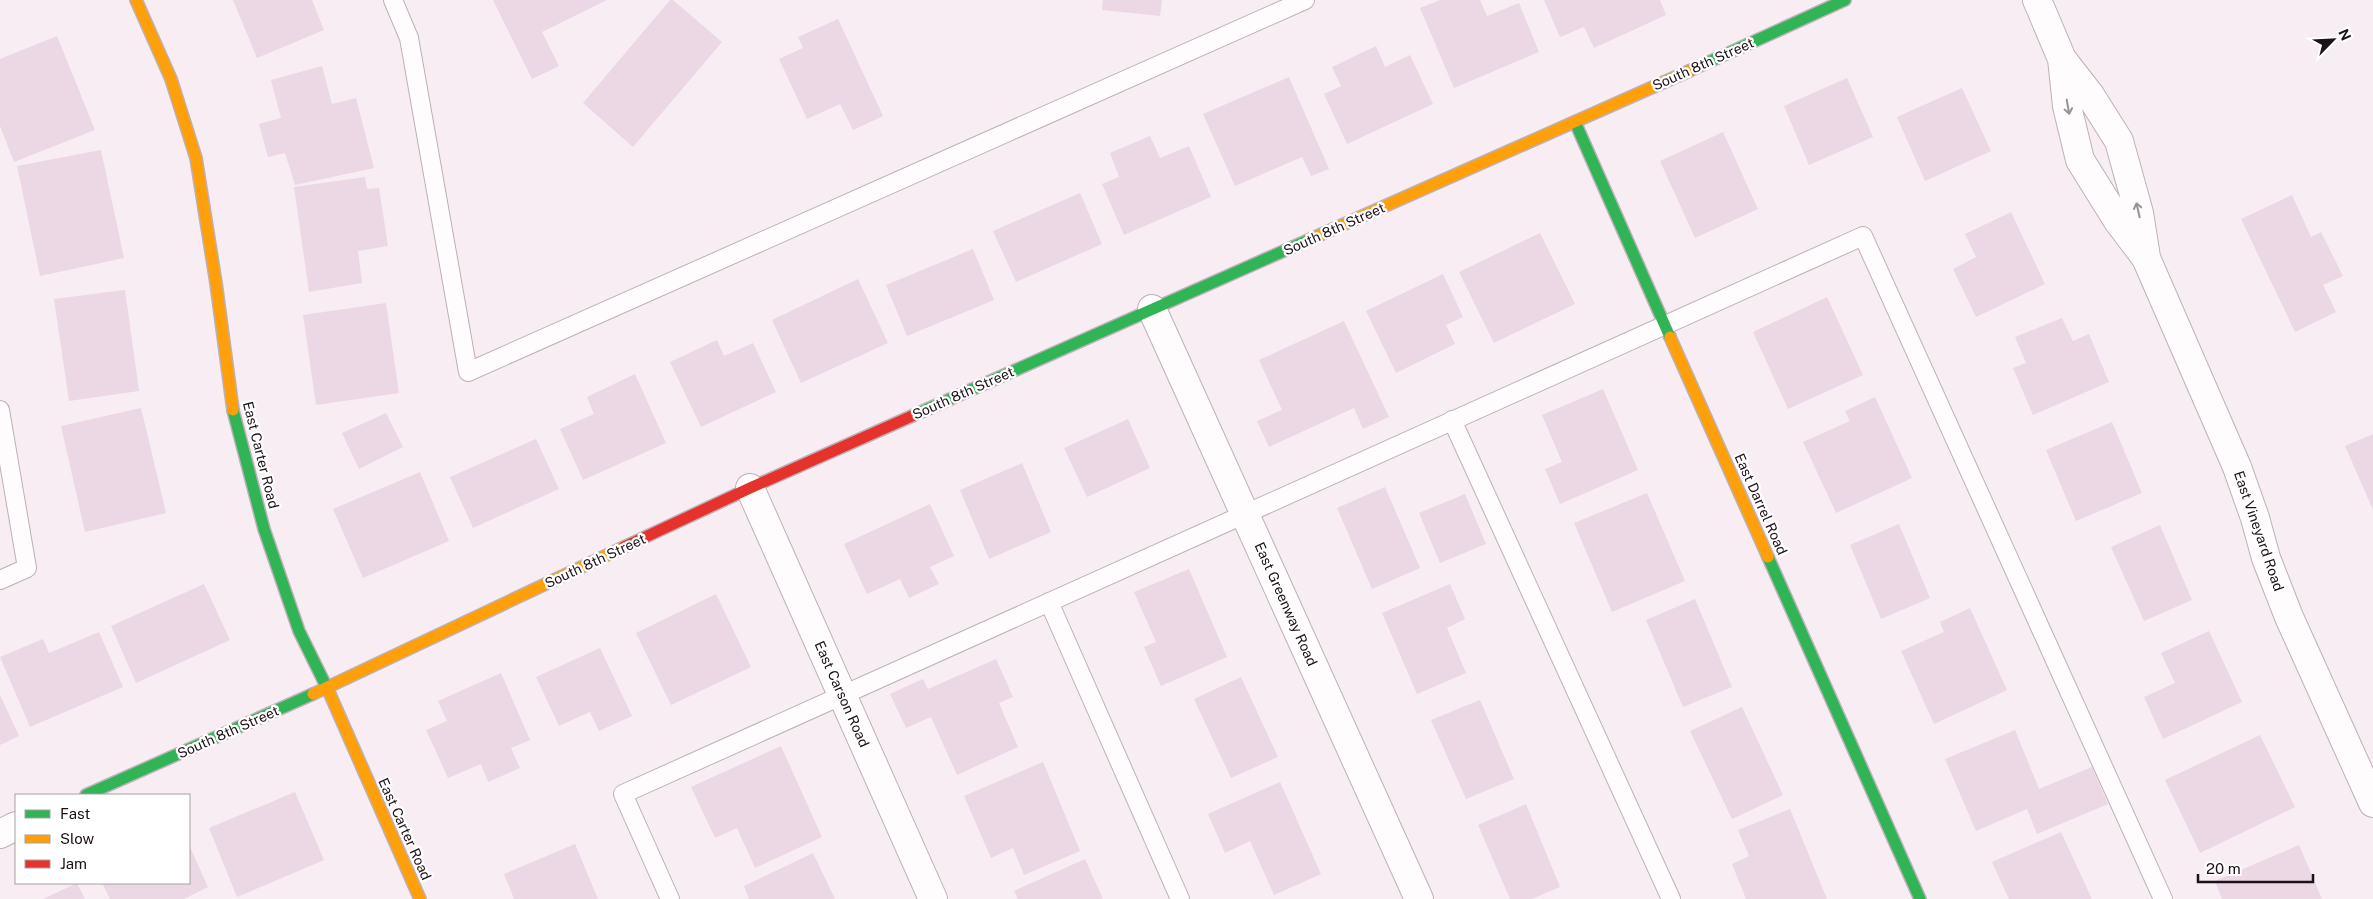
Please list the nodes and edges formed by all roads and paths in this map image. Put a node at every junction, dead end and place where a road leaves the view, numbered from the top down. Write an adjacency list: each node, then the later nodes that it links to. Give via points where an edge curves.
1 (136, 0): 17 (street, East Carter Road, via 171,79 196,158 232,412 264,529 299,631)
2 (393, 0): 3 (lane, via 409,38 468,372)
3 (1305, 0)
4 (1845, 0): 7 (street, South 8th Street)
5 (2037, 0): 6 (street, East Vineyard Road)
6 (2062, 58): 8 (street, East Vineyard Road, one-way to 6, via 2139,213 2119,141); 8 (street, East Vineyard Road, one-way to 8, via 2067,106 2080,160 2118,221)
7 (1575, 122): 9 (street, South 8th Street); 10 (street, East Darrel Road)
8 (2146, 258): 20 (street, East Vineyard Road, via 2237,467 2289,617)
9 (1152, 309): 13 (street, South 8th Street); 14 (street, East Greenway Road)
10 (1665, 324): 12 (lane); 29 (street, East Darrel Road); 30 (lane, via 1863,236)
11 (0, 410): 15 (lane, via 26,568)
12 (1452, 420): 14 (lane); 28 (lane)
13 (750, 488): 17 (street, South 8th Street); 18 (street, East Carson Road)
14 (1245, 514): 16 (lane); 27 (street, East Greenway Road)
15 (0, 580)
16 (1049, 602): 18 (lane); 26 (lane)
17 (327, 688): 19 (street, South 8th Street); 23 (street, East Carter Road)
18 (842, 695): 24 (lane, via 623,794); 25 (street, East Carson Road)
19 (88, 794)
20 (2373, 803)
21 (15, 826): 22 (street)
22 (0, 834)
23 (420, 899)
24 (670, 899)
25 (933, 899)
26 (1180, 899)
27 (1419, 899)
28 (1671, 899)
29 (1920, 899)
30 (2163, 899)

